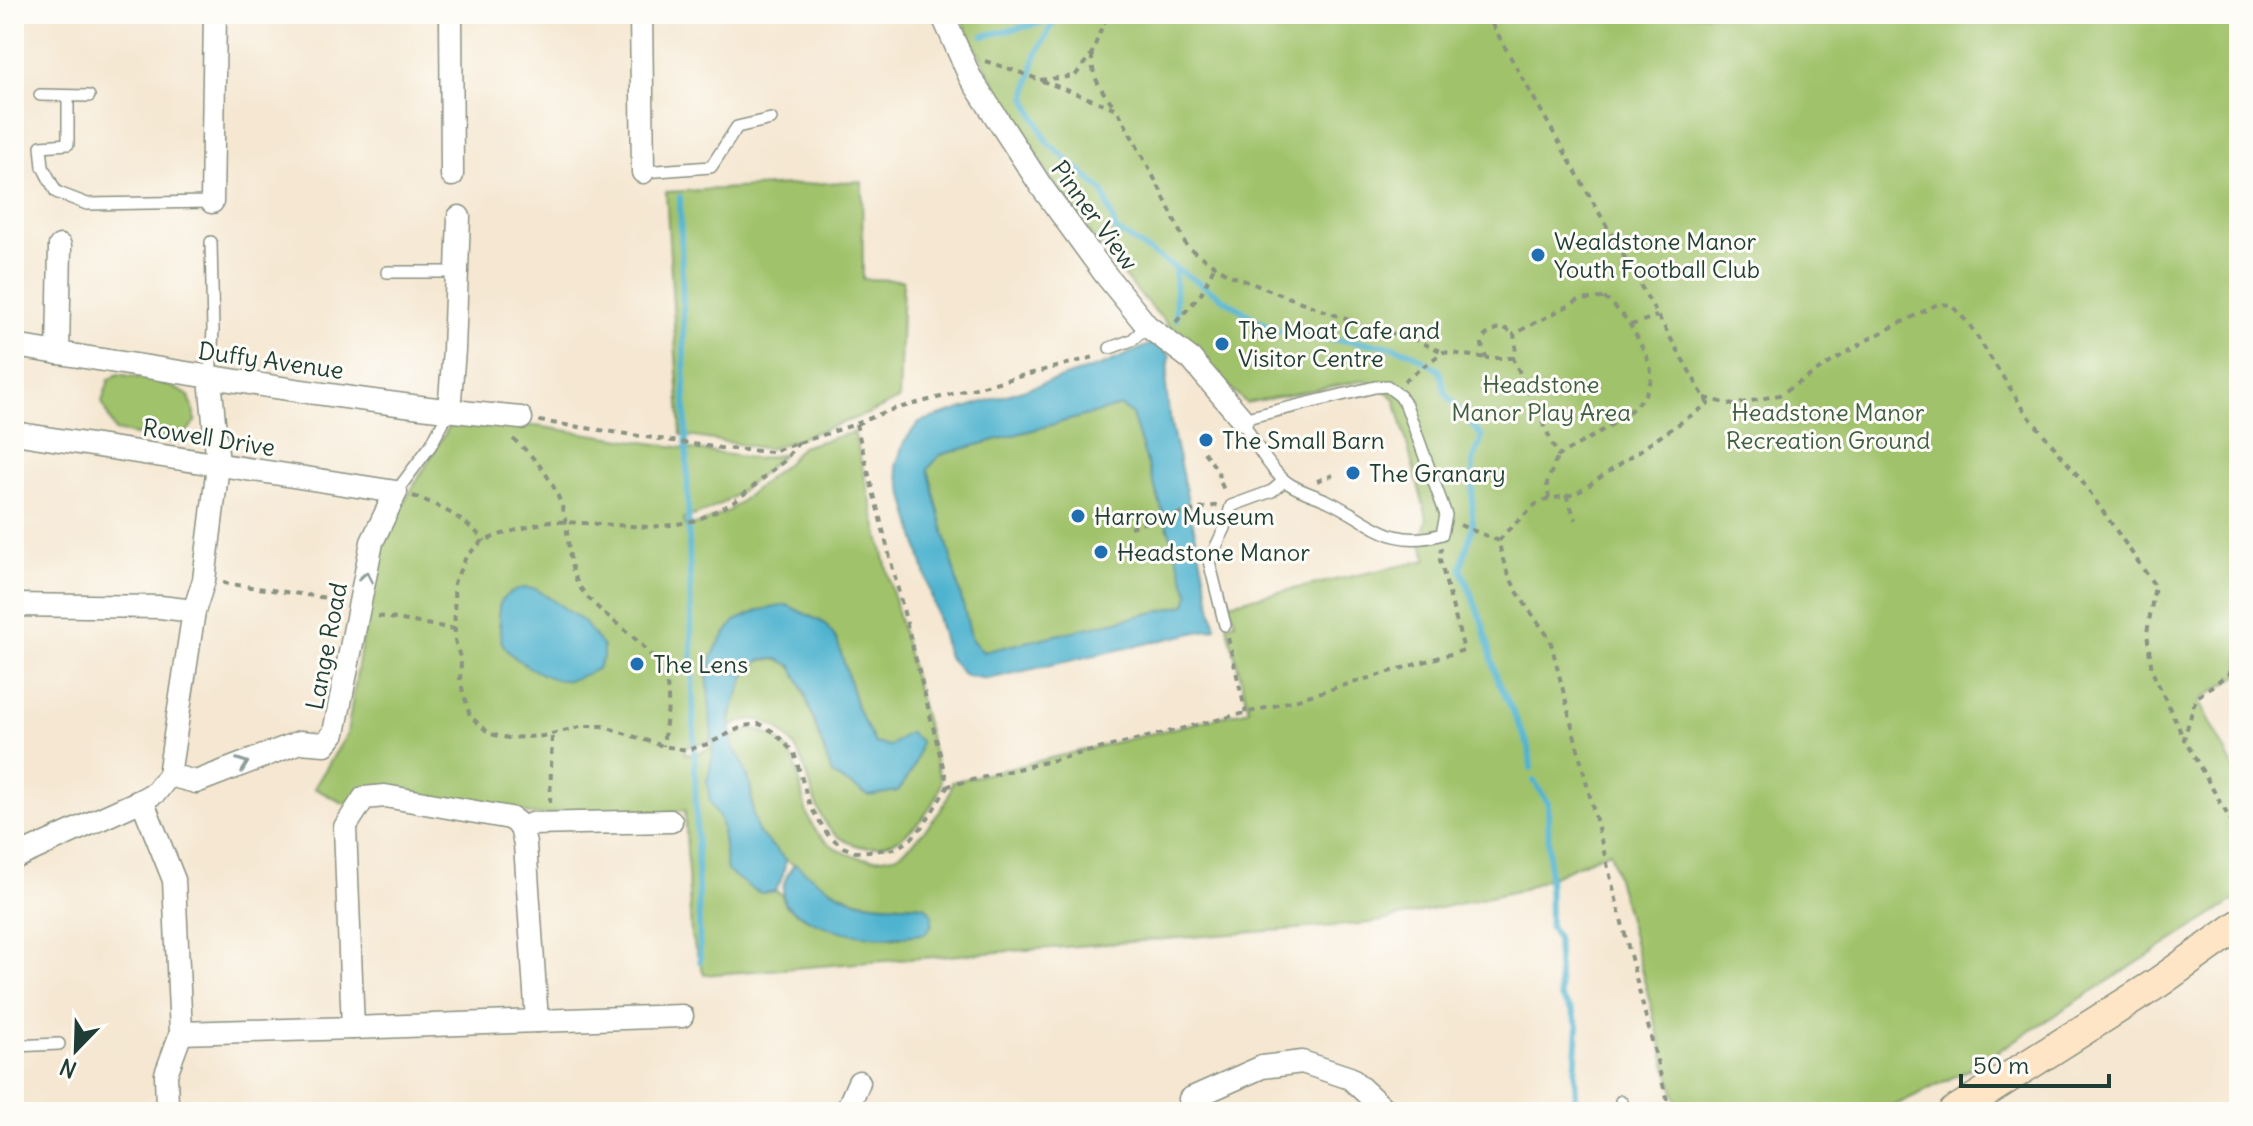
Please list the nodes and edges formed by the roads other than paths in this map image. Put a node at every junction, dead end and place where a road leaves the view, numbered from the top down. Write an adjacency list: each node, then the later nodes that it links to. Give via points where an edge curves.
1 (215, 14): 11 (street)
2 (451, 14): 10 (street)
3 (641, 14): 9 (street)
4 (942, 14): 17 (street, Pinner View, via 970,77 1033,174)
5 (40, 95): 7 (lane)
6 (89, 96): 7 (lane)
7 (68, 97): 11 (lane, via 68,144 41,146 43,167 56,192 87,204)
8 (771, 119): 9 (lane, via 737,127 711,167)
9 (643, 172)
10 (452, 175)
11 (212, 202)
12 (459, 217): 16 (street)
13 (211, 242): 21 (lane)
14 (60, 246): 20 (street)
15 (387, 272): 16 (lane)
16 (457, 272): 22 (street)
17 (1153, 331): 19 (lane); 24 (street, Pinner View, via 1191,359)
18 (14, 346): 20 (street, Duffy Avenue)
19 (1110, 348)
20 (58, 353): 21 (street, Duffy Avenue)
21 (210, 378): 22 (street, Duffy Avenue); 26 (street)
22 (449, 411): 23 (street, Duffy Avenue); 28 (lane)
23 (521, 418)
24 (1242, 419): 27 (lane); 27 (lane, via 1375,387 1394,389 1406,405 1446,515 1442,534 1401,538)
25 (14, 433): 26 (street, Rowell Drive)
26 (218, 465): 28 (street, Rowell Drive); 30 (street, via 204,580)
27 (1284, 481): 31 (lane, via 1231,506 1209,561)
28 (401, 493): 32 (street, Lange Road, one-way to 28, via 196,782 300,742 325,744 334,733 372,542)
29 (14, 605): 30 (street)
30 (194, 611): 32 (street)
31 (1225, 625)
32 (169, 775): 33 (street)
33 (142, 800): 36 (street); 41 (street, via 174,880)
34 (671, 821): 35 (street)
35 (521, 828): 39 (street); 40 (street, via 510,818 385,796 364,798 345,827)
36 (14, 858)
37 (2239, 925): 49 (street)
38 (682, 1016): 39 (street)
39 (537, 1021): 40 (street)
40 (353, 1028): 41 (street)
41 (181, 1033): 46 (street, via 166,1074)
42 (59, 1044): 43 (lane)
43 (14, 1046)
44 (859, 1082): 47 (street)
45 (1190, 1099): 48 (street, via 1262,1067 1302,1062 1350,1078)
46 (167, 1106)
47 (846, 1112)
48 (1387, 1112)
49 (1954, 1112)

